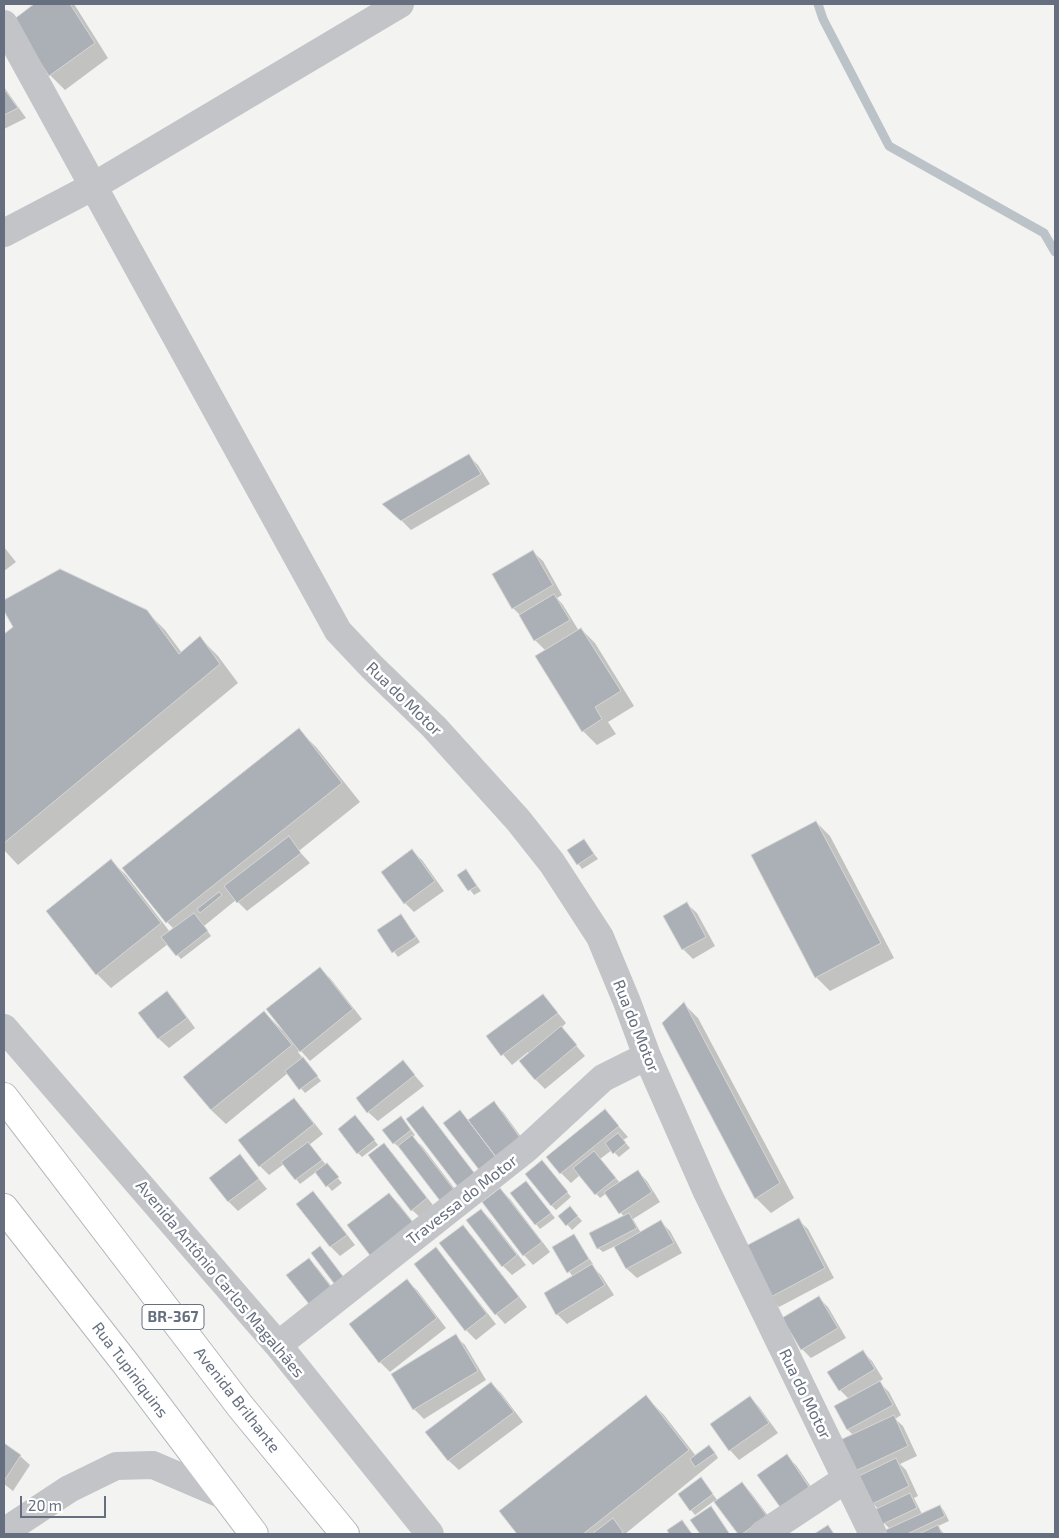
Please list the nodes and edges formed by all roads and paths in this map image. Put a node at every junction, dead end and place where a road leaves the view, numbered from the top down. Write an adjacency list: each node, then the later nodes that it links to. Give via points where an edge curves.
1 (400, 4): 3 (street)
2 (4, 24): 3 (street, Rua do Motor)
3 (92, 187): 4 (street); 6 (street, Rua do Motor, via 338,631 434,726 552,863 600,937)
4 (4, 233)
5 (4, 1028): 9 (street, Avenida Antônio Carlos Magalhães)
6 (647, 1056): 9 (street, Travessa do Motor, via 603,1078 526,1150); 10 (street, Rua do Motor, via 707,1192)
7 (4, 1098): 14 (main road, Avenida Brilhante / BR-367, via 240,1406)
8 (4, 1208): 11 (main road, Rua Tupiniquins)
9 (278, 1345): 15 (street, Avenida Antônio Carlos Magalhães)
10 (846, 1479): 16 (street); 17 (street, Rua do Motor)
11 (224, 1495): 12 (street, via 152,1465 116,1466 69,1489); 13 (main road, Rua Tupiniquins)
12 (4, 1532)
13 (254, 1534)
14 (345, 1534)
15 (430, 1534)
16 (763, 1534)
17 (873, 1534)

